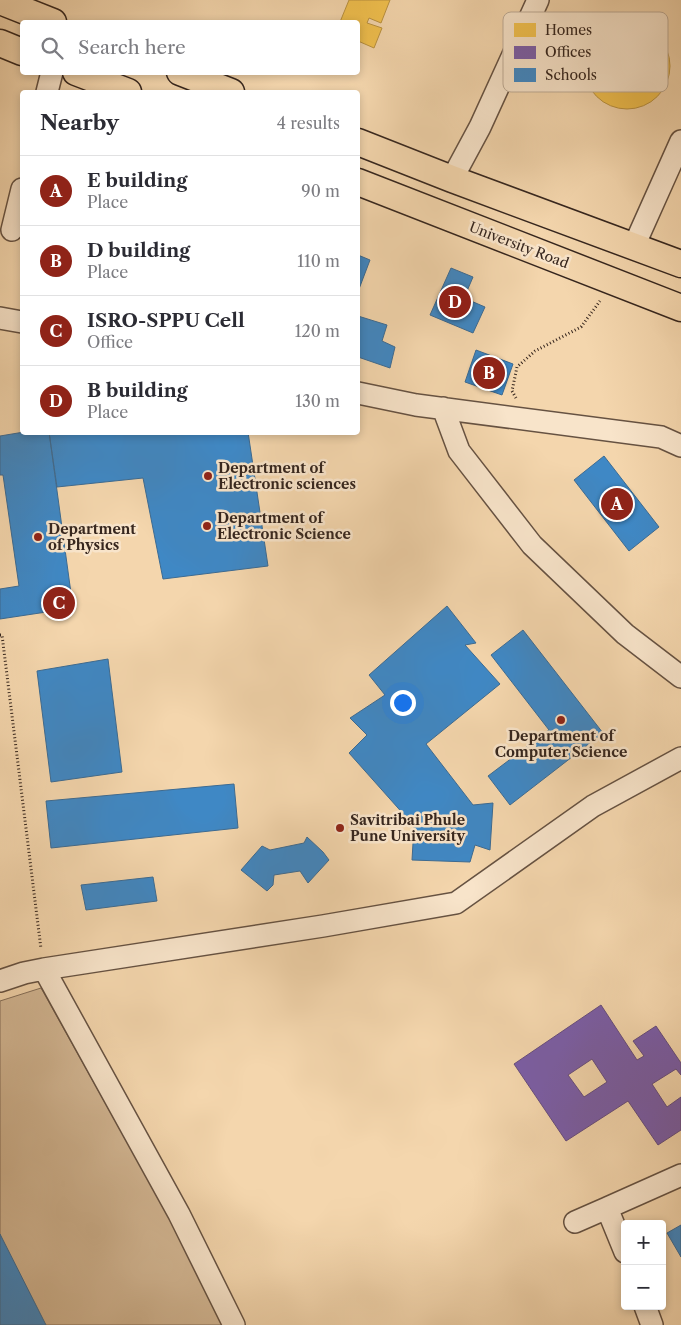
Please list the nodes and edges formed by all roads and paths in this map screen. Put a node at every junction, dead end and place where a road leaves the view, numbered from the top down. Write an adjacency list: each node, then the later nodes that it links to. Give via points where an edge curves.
1 (538, 0): 3 (lane)
2 (0, 2): 4 (main road)
3 (533, 12)
4 (48, 20)
5 (0, 43): 6 (main road)
6 (20, 51)
7 (51, 75): 11 (lane)
8 (84, 75): 12 (main road)
9 (188, 75): 13 (main road)
10 (503, 77): 17 (lane)
11 (48, 90)
12 (123, 90)
13 (226, 90)
14 (681, 142): 16 (lane)
15 (360, 143): 17 (main road)
16 (674, 174): 21 (lane)
17 (452, 179): 21 (main road)
18 (360, 183): 23 (main road, University Road)
19 (20, 197): 20 (lane)
20 (12, 230)
21 (634, 246): 22 (main road)
22 (681, 264)
23 (612, 281): 24 (main road, University Road); 29 (path, via 581,327 535,352 517,367 512,390)
24 (681, 308)
25 (0, 318): 26 (lane)
26 (20, 322)
27 (360, 393): 28 (lane)
28 (443, 408): 29 (lane); 32 (lane, via 460,451 532,545 625,634)
29 (526, 419): 30 (lane, via 661,437)
30 (681, 446)
31 (0, 635): 34 (path)
32 (681, 677)
33 (681, 758): 34 (lane, via 593,806 456,904)
34 (44, 969): 35 (lane); 41 (lane, via 179,1214)
35 (0, 981)
36 (681, 1174): 37 (lane)
37 (607, 1208): 38 (lane); 39 (lane)
38 (575, 1222)
39 (621, 1242)
40 (647, 1310): 42 (lane)
41 (234, 1325)
42 (652, 1325)

